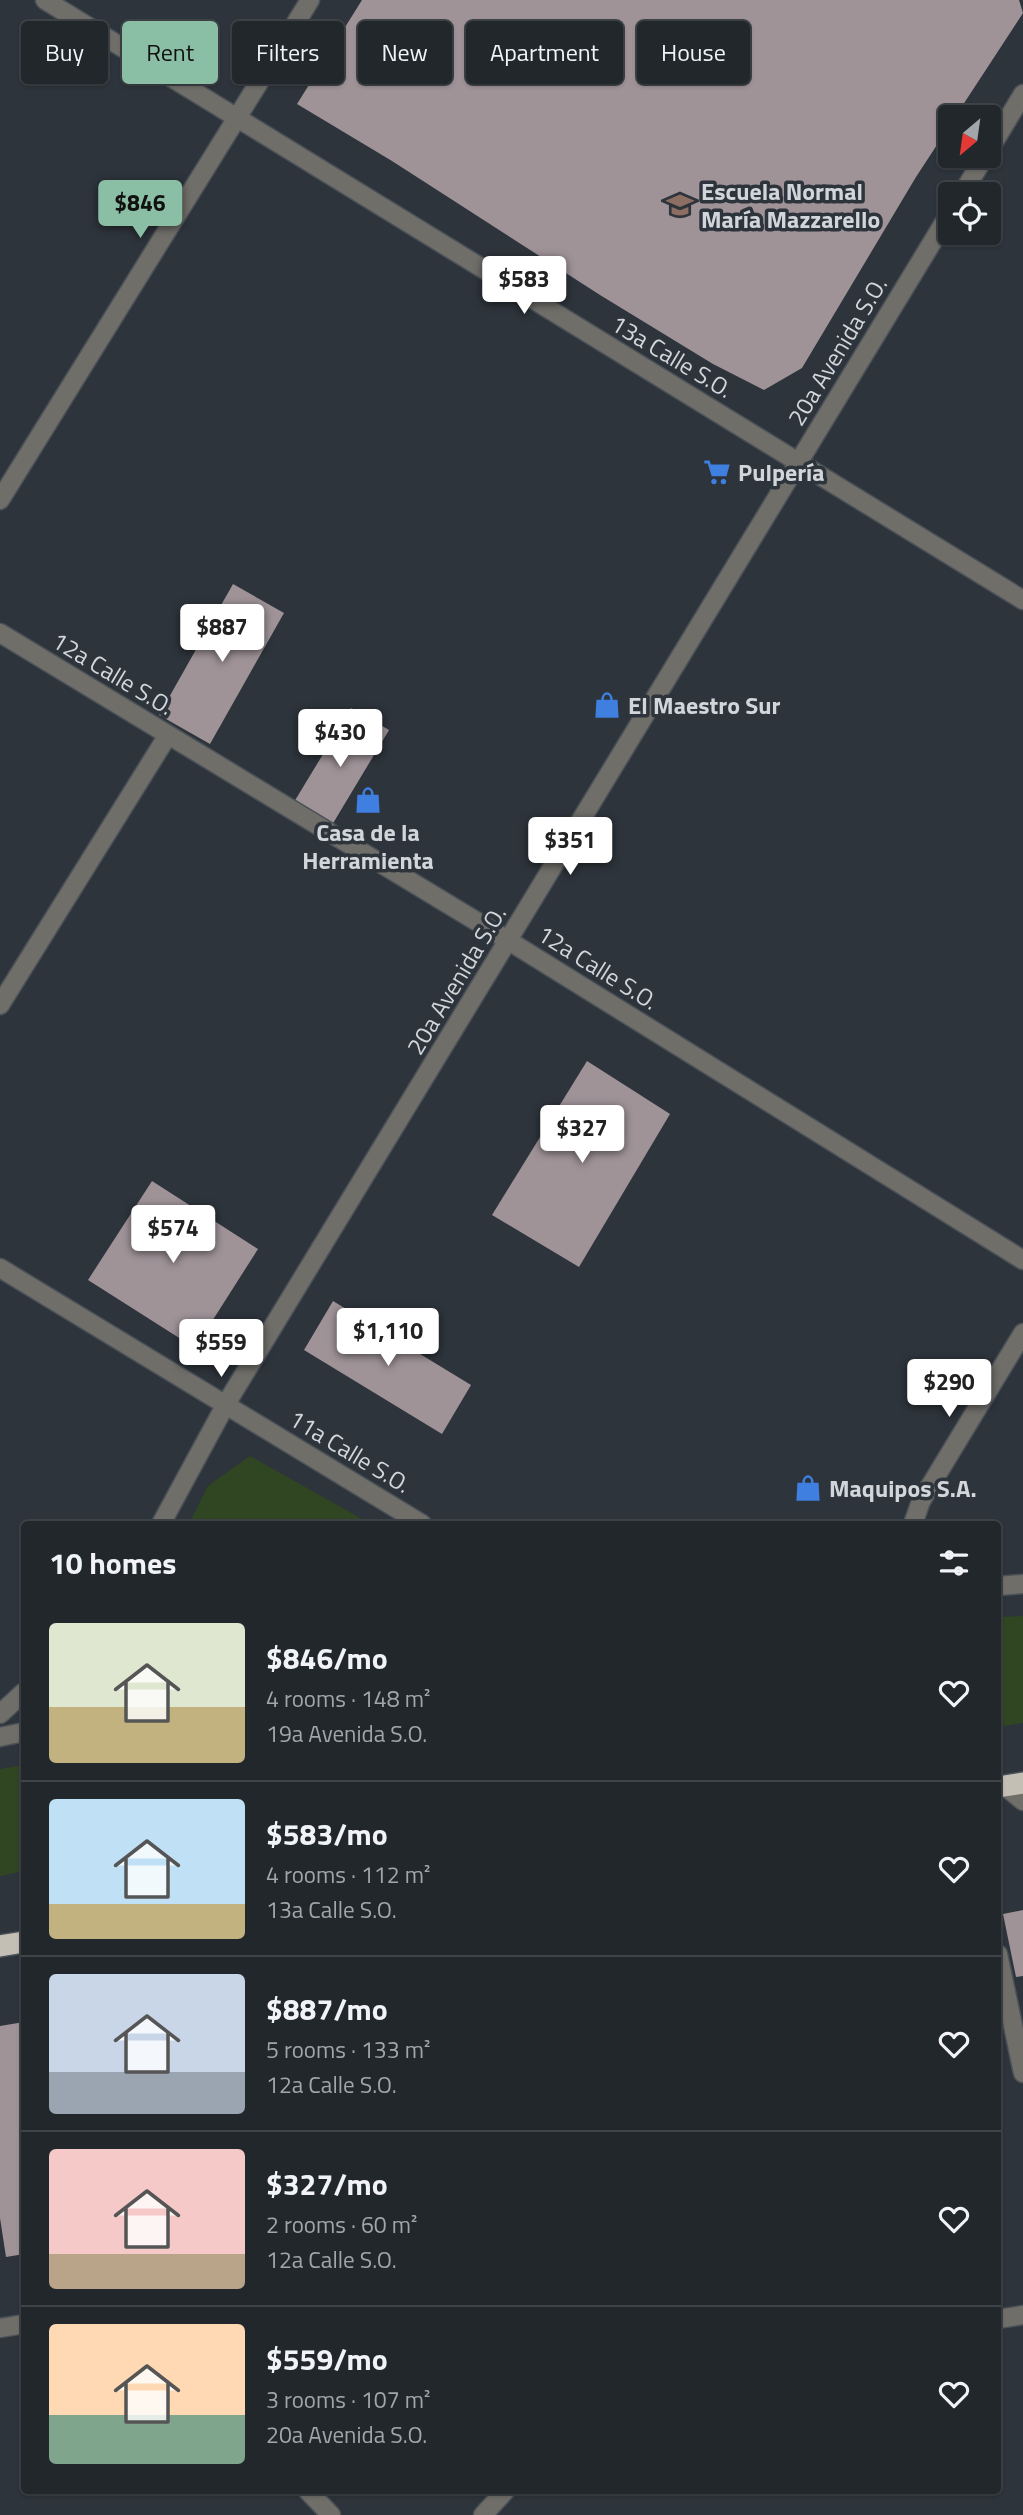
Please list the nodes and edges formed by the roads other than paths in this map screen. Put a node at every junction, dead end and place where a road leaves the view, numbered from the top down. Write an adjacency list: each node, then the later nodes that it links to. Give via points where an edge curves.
1 (45, 0): 4 (street, 13a Calle S.O.)
2 (310, 0): 4 (street)
3 (1023, 94): 5 (street)
4 (238, 119): 7 (street, 13a Calle S.O.); 8 (street)
5 (1001, 130)
6 (938, 233): 7 (street, 20a Avenida S.O.)
7 (798, 462): 9 (street, 13a Calle S.O.); 12 (street, 20a Avenida S.O.)
8 (0, 500)
9 (1023, 600)
10 (0, 633): 11 (street, 12a Calle S.O.)
11 (168, 735): 12 (street, 12a Calle S.O.); 13 (street)
12 (509, 941): 14 (street, 12a Calle S.O.); 17 (street, 20a Avenida S.O.)
13 (0, 1005)
14 (1023, 1260)
15 (0, 1268): 17 (street, 11a Calle S.O.)
16 (1023, 1333): 20 (street, via 921,1502)
17 (226, 1405): 18 (street, 20a Avenida S.O.); 19 (street, 11a Calle S.O.)
18 (163, 1521)
19 (417, 1521)
20 (914, 1521)
21 (1023, 1584): 22 (street)
22 (1001, 1586)
23 (21, 1695): 24 (street)
24 (0, 1714)
25 (21, 1733): 26 (street)
26 (0, 1737)
27 (1009, 1786): 28 (street)
28 (1023, 1801)
29 (21, 1942): 30 (highway)
30 (0, 1946)
31 (1001, 1968): 32 (street)
32 (1023, 2073)
33 (1023, 2315): 34 (street)
34 (1001, 2319)
35 (21, 2324): 36 (street)
36 (0, 2328)
37 (311, 2494): 39 (street)
38 (502, 2494): 40 (street)
39 (331, 2515)
40 (484, 2515)

